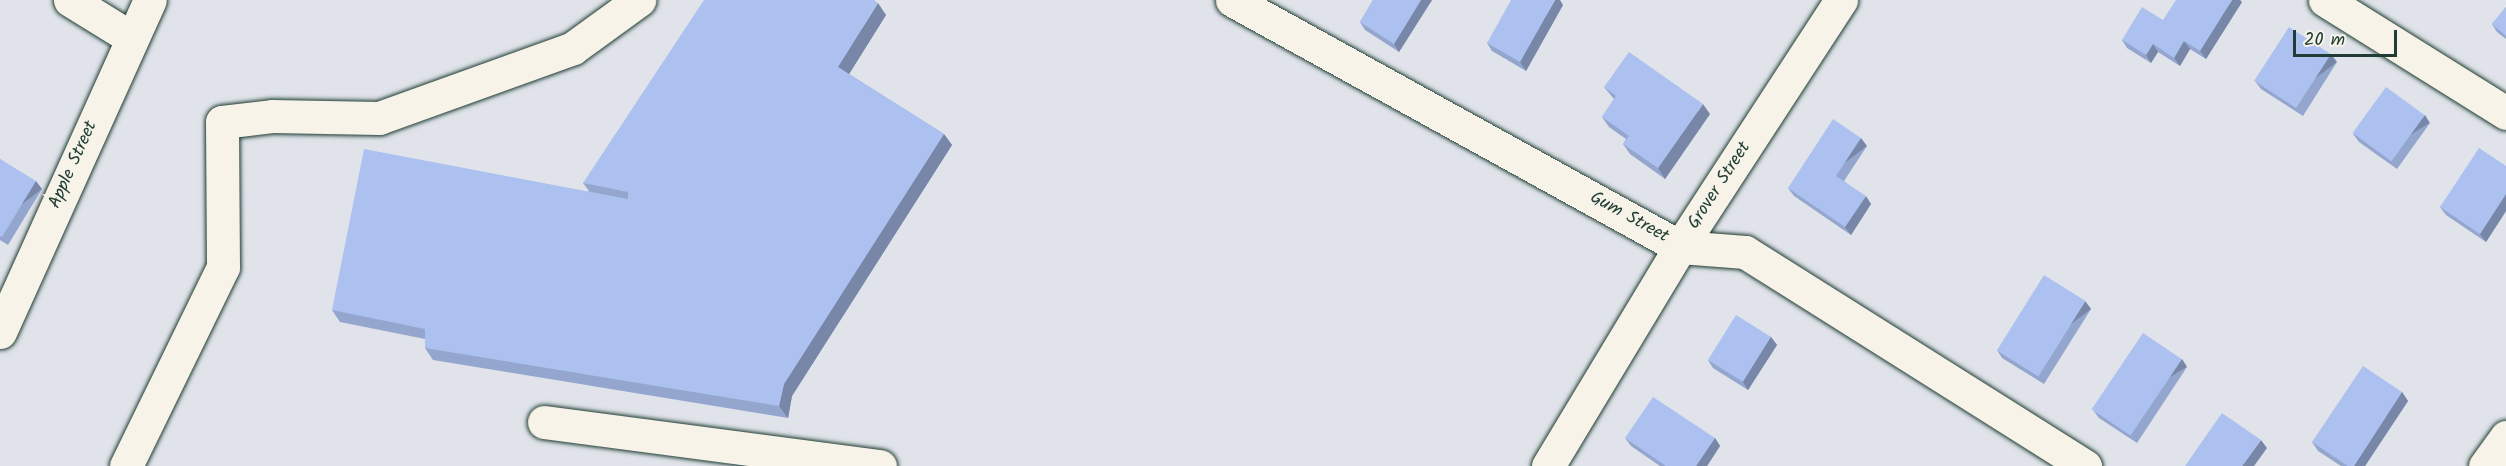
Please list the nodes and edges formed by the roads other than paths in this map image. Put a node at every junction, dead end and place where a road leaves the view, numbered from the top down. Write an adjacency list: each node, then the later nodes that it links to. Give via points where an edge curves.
1 (70, 0): 7 (street)
2 (150, 0): 7 (street, Apple Street)
3 (639, 0): 13 (street, via 573,48 379,118 272,116 222,122 223,267)
4 (1232, 0): 9 (street, Gum Street)
5 (1841, 0): 9 (street, Grover Street)
6 (2325, 0): 8 (street)
7 (130, 37): 10 (street, Apple Street)
8 (2506, 112)
9 (1680, 247): 15 (street, Grover Street); 16 (street, Gum Street, via 1745,252)
10 (0, 332)
11 (544, 422): 14 (street)
12 (2506, 437): 17 (street)
13 (126, 466)
14 (880, 466)
15 (1548, 466)
16 (2085, 466)
17 (2485, 466)

